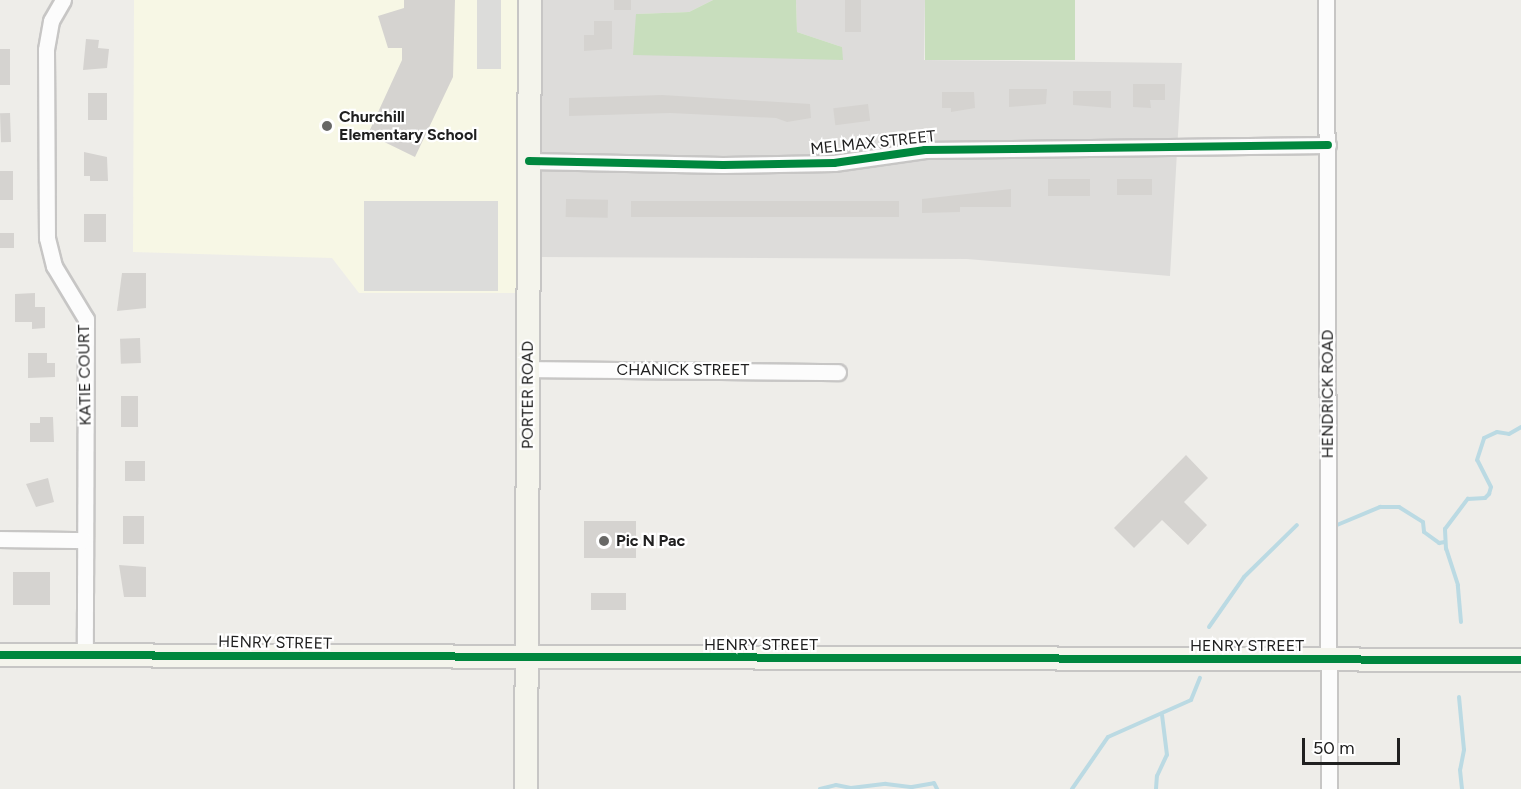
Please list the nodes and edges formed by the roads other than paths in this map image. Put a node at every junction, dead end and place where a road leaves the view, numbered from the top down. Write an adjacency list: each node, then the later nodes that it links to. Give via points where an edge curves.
1 (63, 0): 9 (street, KATIE COURT, via 51,21 46,50 47,238 54,266 86,319)
2 (530, 0): 5 (street, PORTER ROAD)
3 (1326, 0): 4 (street, HENDRICK ROAD)
4 (1328, 145): 5 (street, MELMAX STREET, via 925,150 834,163); 13 (street, HENDRICK ROAD)
5 (529, 161): 6 (street, PORTER ROAD)
6 (527, 369): 7 (street, CHANICK STREET); 12 (street, PORTER ROAD)
7 (838, 372)
8 (0, 539): 9 (street)
9 (85, 540): 10 (street, KATIE COURT)
10 (85, 654): 11 (street, HENRY STREET); 12 (street, HENRY STREET)
11 (0, 655)
12 (528, 656): 13 (street, HENRY STREET); 15 (street, PORTER ROAD)
13 (1329, 660): 14 (street, HENRY STREET); 16 (street, HENDRICK ROAD)
14 (1521, 660)
15 (526, 789)
16 (1329, 789)

